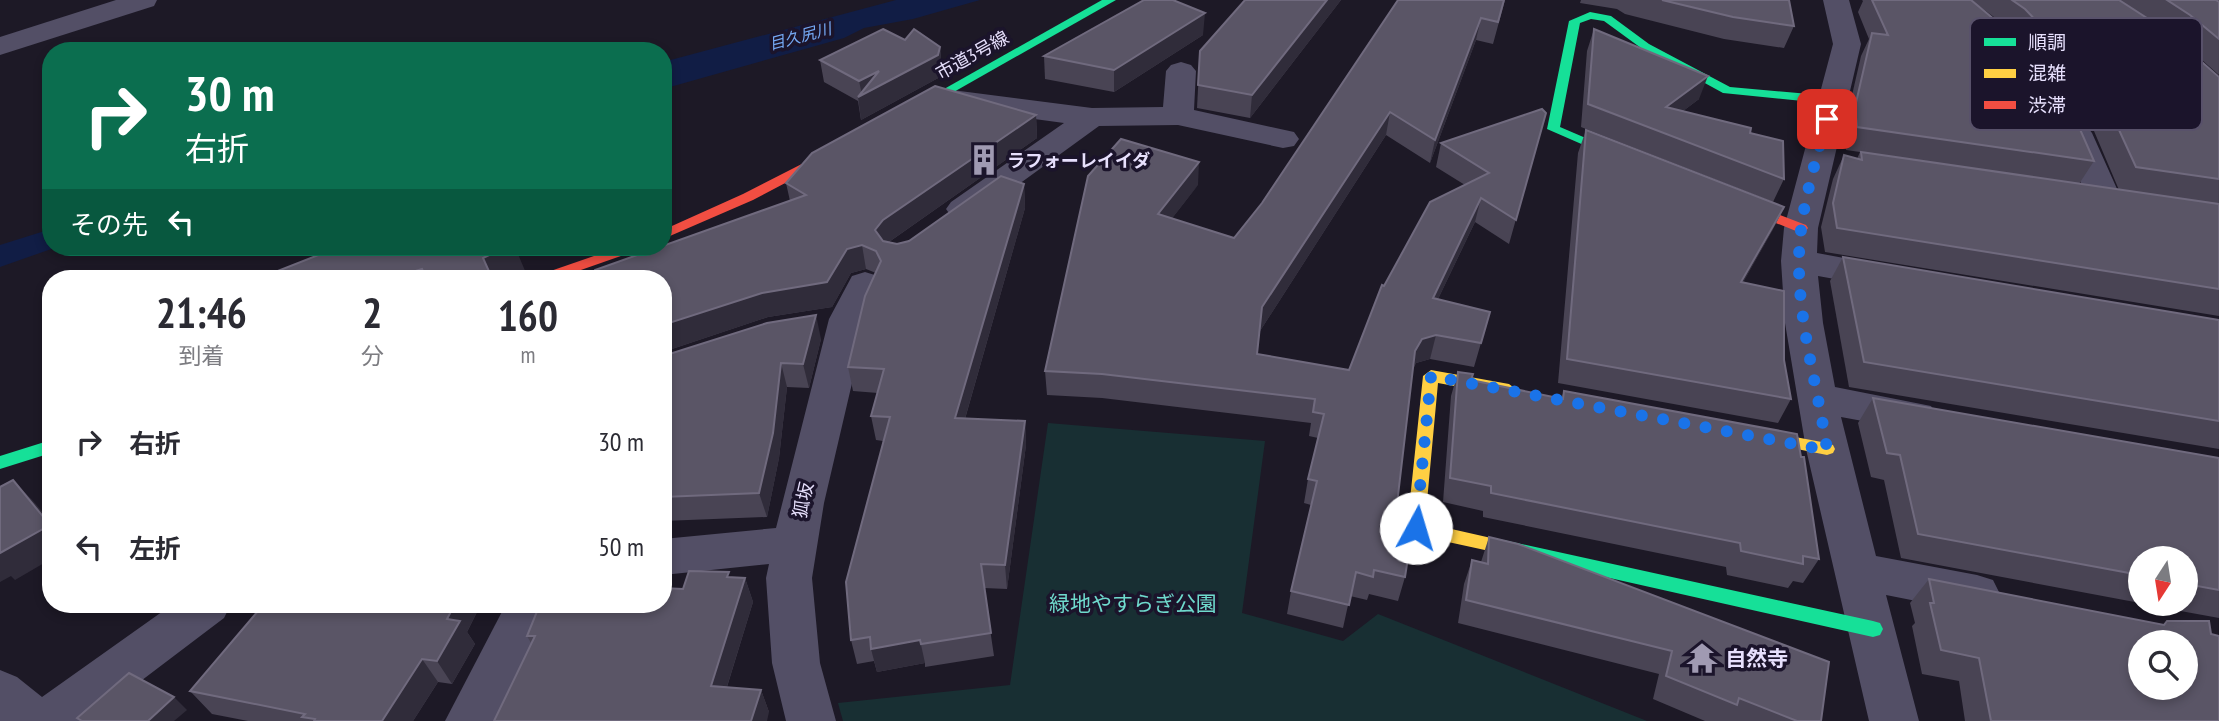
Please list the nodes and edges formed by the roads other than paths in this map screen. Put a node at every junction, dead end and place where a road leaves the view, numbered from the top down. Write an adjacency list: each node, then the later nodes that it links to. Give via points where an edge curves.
1 (144, 0): 4 (street)
2 (1110, 0): 6 (street, 市道3号線)
3 (1836, 0): 7 (street, via 1847,44)
4 (0, 46)
5 (1181, 71): 8 (street)
6 (936, 97): 9 (street); 10 (street, 市道3号線)
7 (1832, 100): 14 (street, via 1727,90 1645,46 1606,18 1590,15 1575,21 1553,129); 19 (street, via 1831,160)
8 (1178, 116): 9 (street); 12 (street)
9 (1092, 117): 17 (street)
10 (887, 124)
11 (2074, 130): 16 (street, via 2117,202)
12 (1283, 139)
13 (850, 143): 18 (street)
14 (1640, 164)
15 (1714, 193): 19 (street)
16 (2064, 194)
17 (934, 230)
18 (672, 231)
19 (1800, 244): 22 (street); 25 (street, via 1804,323)
20 (607, 256): 21 (street)
21 (567, 270)
22 (1919, 282)
23 (840, 310): 31 (street, 狐坂)
24 (1526, 393): 37 (street, via 1431,376 1416,528)
25 (1820, 399): 26 (street); 29 (street)
26 (1957, 423)
27 (1731, 432): 29 (street)
28 (42, 449): 30 (street)
29 (1827, 450): 33 (street)
30 (0, 463)
31 (794, 544): 32 (street); 42 (street, 狐坂, via 790,619)
32 (672, 556)
33 (1859, 571): 34 (street); 37 (street)
34 (2019, 602)
35 (196, 613): 40 (street)
36 (524, 613): 41 (street)
37 (1873, 629): 43 (street)
38 (0, 692): 39 (street, via 23,709)
39 (18, 721)
40 (49, 721)
41 (470, 721)
42 (811, 721)
43 (1894, 721)

